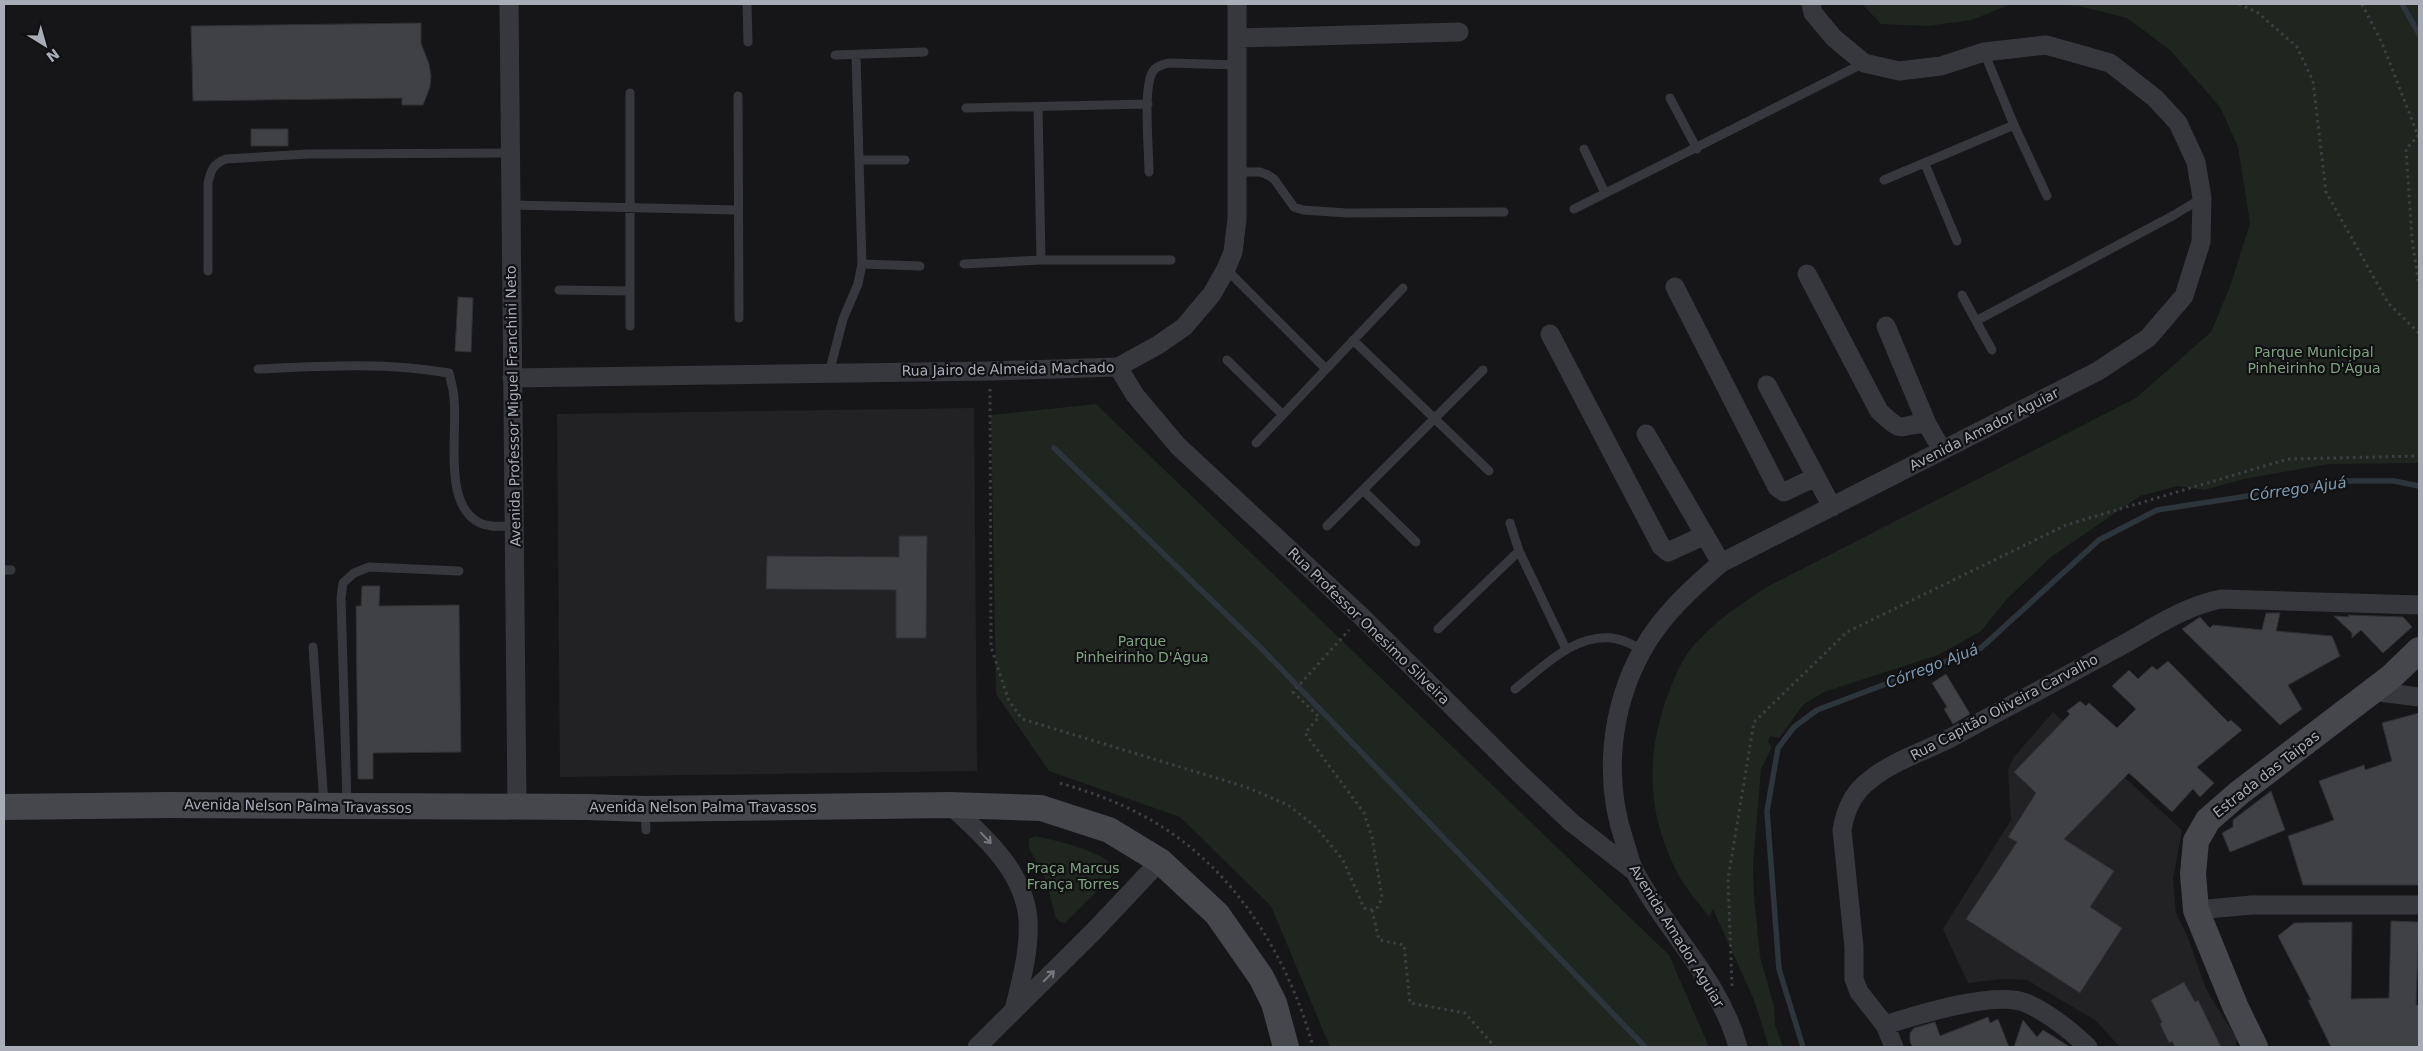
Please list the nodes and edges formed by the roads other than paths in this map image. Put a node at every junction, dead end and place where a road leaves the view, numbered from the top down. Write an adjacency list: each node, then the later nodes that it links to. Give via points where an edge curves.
1 (509, 4): 23 (street, Avenida Professor Miguel Franchini Neto)
2 (747, 4): 7 (lane)
3 (1237, 4): 6 (street, Rua Jairo de Almeida Machado)
4 (1811, 4): 12 (street, Avenida Amador Aguiar, via 1813,13 1834,38)
5 (1459, 32): 6 (street)
6 (1238, 38): 13 (street, Rua Jairo de Almeida Machado)
7 (748, 42)
8 (924, 52): 11 (lane)
9 (1984, 52): 12 (street, Avenida Amador Aguiar, via 1941,66 1899,71); 20 (lane); 32 (street, Avenida Amador Aguiar, via 2046,45 2110,63 2156,98 2178,122 2196,162)
10 (835, 55): 11 (lane)
11 (856, 55): 24 (lane)
12 (1864, 62): 22 (lane)
13 (1237, 65): 17 (lane, via 1186,62 1158,66 1149,83); 28 (street, Rua Jairo de Almeida Machado)
14 (630, 93): 34 (lane)
15 (738, 96): 36 (lane)
16 (1670, 98): 22 (lane)
17 (1148, 104): 18 (lane); 27 (lane)
18 (1038, 107): 19 (lane); 39 (lane)
19 (966, 108)
20 (2014, 125): 26 (lane); 31 (lane)
21 (1584, 149): 30 (lane)
22 (1696, 149): 30 (lane)
23 (511, 153): 33 (street, Avenida Professor Miguel Franchini Neto); 45 (lane, via 308,154 243,156 221,161 211,170 208,183)
24 (859, 160): 25 (lane); 41 (lane)
25 (905, 160)
26 (1925, 164): 29 (lane); 38 (lane)
27 (1149, 172)
28 (1237, 172): 37 (lane, via 1268,175 1294,207 1303,210 1347,213); 44 (street, Rua Jairo de Almeida Machado, via 1237,219 1233,252)
29 (1884, 180)
30 (1605, 193): 35 (lane)
31 (2047, 196)
32 (2202, 198): 53 (lane); 72 (street, Avenida Amador Aguiar, via 2201,242 2184,296 2148,338 2098,372)
33 (511, 205): 34 (lane); 65 (street, Avenida Professor Miguel Franchini Neto)
34 (629, 206): 36 (lane); 50 (lane)
35 (1574, 209)
36 (737, 210): 52 (lane)
37 (1504, 212)
38 (1958, 241)
39 (1041, 260): 40 (lane); 42 (lane)
40 (1171, 260)
41 (862, 264): 43 (lane); 64 (lane)
42 (964, 264)
43 (920, 266)
44 (1226, 270): 60 (street, Rua Jairo de Almeida Machado, via 1212,294 1184,327); 61 (lane)
45 (208, 271)
46 (1807, 274): 69 (street, via 1879,411 1895,426 1907,428)
47 (1675, 287): 74 (street, via 1777,487 1784,492)
48 (1403, 288): 57 (lane)
49 (559, 290): 50 (lane)
50 (629, 291): 54 (lane)
51 (1962, 295): 53 (lane)
52 (739, 318)
53 (1976, 321): 58 (lane)
54 (630, 326)
55 (1886, 326): 69 (street)
56 (1550, 334): 80 (street, via 1661,546 1668,552)
57 (1353, 340): 61 (lane); 68 (lane)
58 (1992, 350)
59 (1226, 360): 67 (lane)
60 (1118, 367): 64 (street, Rua Jairo de Almeida Machado); 99 (street, Rua Professor Onesimo Silveira, via 1134,395 1178,446 1362,617 1570,822)
61 (1325, 368): 67 (lane)
62 (258, 369): 78 (lane, via 398,366 448,373 454,399 454,475 459,499 467,513 480,523)
63 (1483, 370): 68 (lane)
64 (829, 373): 65 (street, Rua Jairo de Almeida Machado)
65 (512, 378): 78 (street, Avenida Professor Miguel Franchini Neto)
66 (1767, 385): 74 (street)
67 (1282, 414): 71 (lane)
68 (1435, 420): 73 (lane); 75 (lane)
69 (1927, 424): 72 (street)
70 (1646, 434): 80 (street)
71 (1256, 442)
72 (1942, 450): 76 (street, Avenida Amador Aguiar)
73 (1489, 471)
74 (1816, 477): 76 (street)
75 (1364, 491): 79 (lane); 81 (lane)
76 (1832, 506): 83 (street, Avenida Amador Aguiar)
77 (1510, 523): 82 (lane)
78 (514, 526): 97 (street, Avenida Professor Miguel Franchini Neto)
79 (1327, 526)
80 (1704, 534): 83 (street)
81 (1416, 542)
82 (1519, 551): 86 (lane); 88 (lane)
83 (1721, 563): 89 (street, Avenida Amador Aguiar, via 1687,592)
84 (459, 571): 96 (lane, via 369,567 354,573 343,583)
85 (2419, 605): 103 (street, Rua Capitão Oliveira Carvalho, via 2221,599 2204,602 2185,609 1870,780 1846,811 1842,845 1854,947 1854,979 1859,992)
86 (1438, 629)
87 (313, 647): 96 (lane)
88 (1566, 649): 89 (lane, via 1605,638 1619,639); 91 (lane)
89 (1642, 649): 99 (street, Avenida Amador Aguiar, via 1619,704 1612,783 1616,818)
90 (2419, 650): 92 (street, Estrada das Taipas)
91 (1515, 689)
92 (2372, 691): 93 (street); 101 (street, Estrada das Taipas, via 2208,820 2196,841 2193,874)
93 (2419, 697)
94 (950, 805): 97 (street, Avenida Nelson Palma Travassos, via 646,820); 98 (street, Avenida Nelson Palma Travassos, via 1041,808 1109,830); 102 (street, one-way to 102, via 988,839 1021,895 1028,918 1028,936)
95 (4, 807): 96 (street, Avenida Nelson Palma Travassos)
96 (336, 807): 97 (street, Avenida Nelson Palma Travassos)
97 (517, 808)
98 (1160, 861): 102 (street, one-way to 98); 105 (street, Avenida Nelson Palma Travassos, via 1217,914 1245,951 1274,1003)
99 (1634, 871): 106 (street, Avenida Amador Aguiar, via 1711,986 1733,1028)
100 (2419, 904): 101 (street, via 2252,905)
101 (2196, 910): 109 (street, Estrada das Taipas)
102 (1014, 1010): 104 (street)
103 (1885, 1025): 107 (street, Rua Capitão Oliveira Carvalho); 108 (street, via 1923,1013 2010,999 2026,1003)
104 (977, 1047)
105 (1286, 1047)
106 (1738, 1047)
107 (1894, 1047)
108 (2088, 1047)
109 (2255, 1047)

